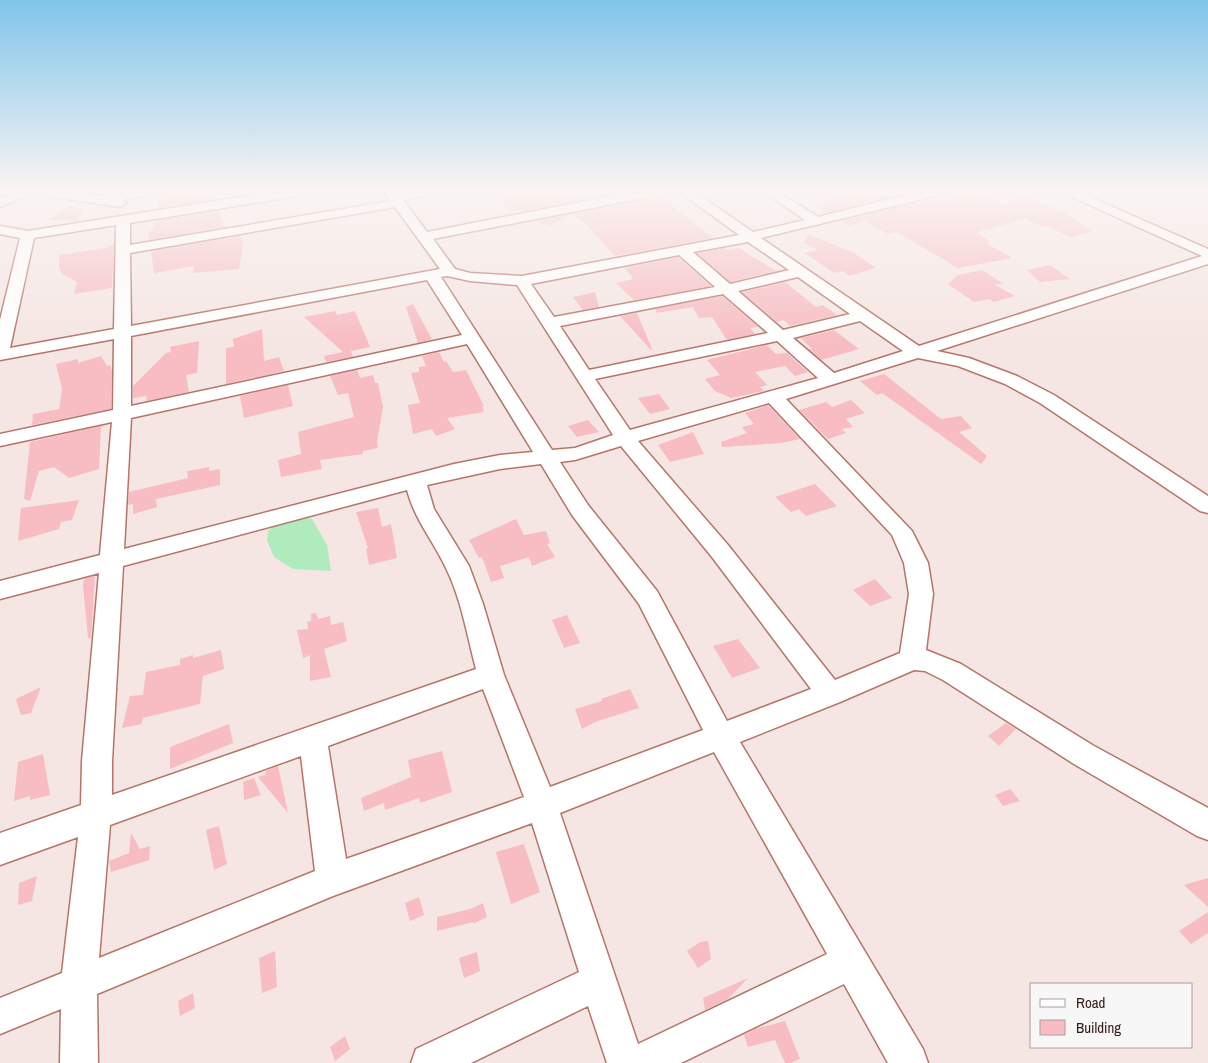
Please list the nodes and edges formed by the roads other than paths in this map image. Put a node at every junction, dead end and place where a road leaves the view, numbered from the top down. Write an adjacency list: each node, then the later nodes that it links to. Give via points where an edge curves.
1 (26, 243): 18 (street, via 0,356)
2 (122, 243): 8 (street)
3 (161, 243): 8 (street)
4 (426, 243): 13 (street)
5 (721, 243): 9 (street)
6 (758, 243): 12 (street)
7 (1182, 243): 10 (street)
8 (122, 250): 18 (street)
9 (682, 250): 14 (street); 15 (street)
10 (1208, 254)
11 (1208, 259): 21 (street)
12 (800, 272): 15 (street); 16 (street)
13 (441, 273): 14 (street); 18 (street); 20 (street)
14 (522, 280): 17 (street)
15 (726, 289): 17 (street); 19 (street)
16 (864, 315): 19 (street); 21 (street)
17 (548, 323): 22 (street)
18 (122, 333): 25 (street)
19 (780, 336): 22 (street); 23 (street)
20 (473, 338): 25 (street); 28 (street)
21 (916, 352): 23 (street); 30 (street, via 963,362 1011,380 1047,399)
22 (585, 376): 26 (street)
23 (831, 380): 24 (street)
24 (773, 396): 26 (street); 33 (street, via 901,531 916,563 921,594)
25 (122, 414): 27 (street); 31 (street)
26 (625, 438): 28 (street, via 575,454); 35 (street, via 714,544)
27 (0, 440)
28 (548, 458): 29 (street, via 500,462); 36 (street, via 580,510 648,598)
29 (415, 481): 31 (street); 34 (street, via 423,510 457,566)
30 (1208, 506)
31 (110, 562): 32 (street); 39 (street)
32 (0, 590)
33 (912, 659): 35 (street); 40 (street, via 928,661 952,672 1084,755)
34 (491, 674): 37 (street); 38 (street)
35 (830, 694): 36 (street)
36 (720, 736): 38 (street); 43 (street)
37 (313, 738): 39 (street); 42 (street)
38 (542, 805): 42 (street); 44 (street)
39 (96, 815): 41 (street); 45 (street)
40 (1208, 825)
41 (0, 849)
42 (333, 880): 45 (street)
43 (850, 962): 50 (street); 51 (street)
44 (600, 981): 48 (street); 49 (street)
45 (79, 984): 46 (street); 47 (street)
46 (0, 1016)
47 (79, 1063)
48 (430, 1063)
49 (626, 1063)
50 (640, 1063)
51 (908, 1063)

